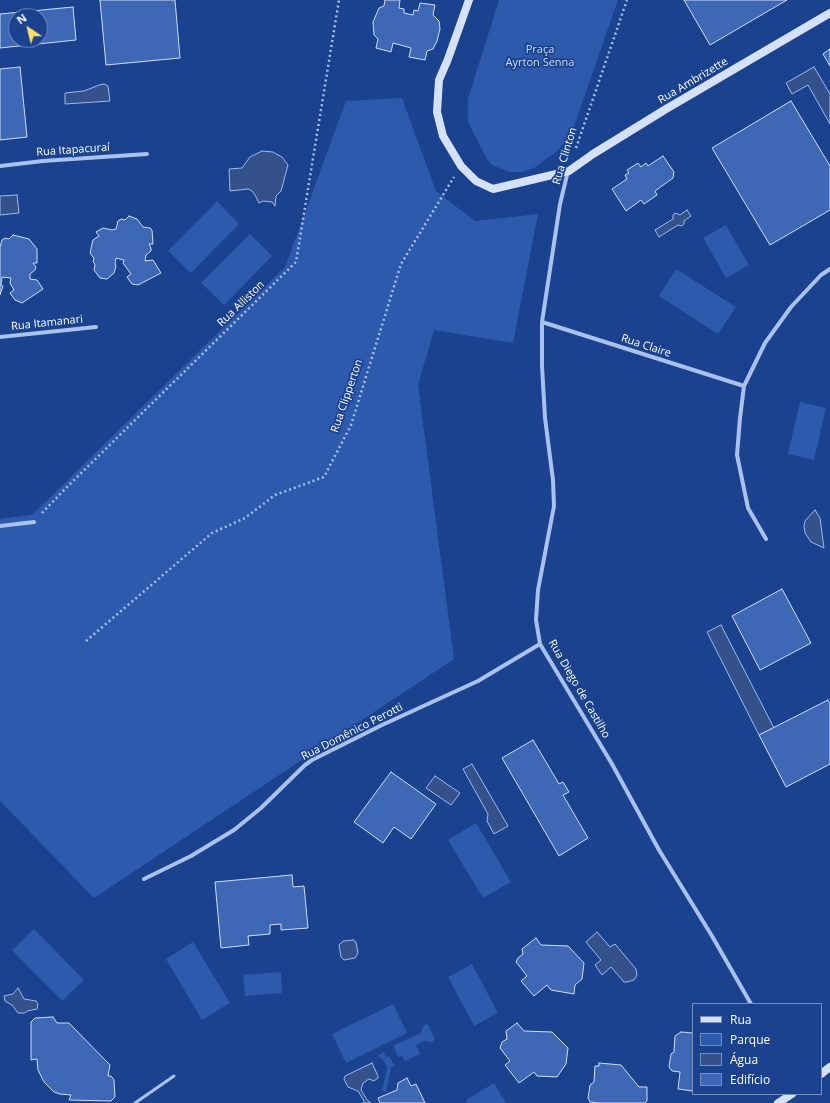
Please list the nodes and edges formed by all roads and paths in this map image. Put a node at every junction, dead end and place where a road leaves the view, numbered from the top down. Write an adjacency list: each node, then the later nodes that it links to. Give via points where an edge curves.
1 (339, 0): 15 (path, Rua Alliston, via 296,262)
2 (469, 0): 8 (street, via 439,80 437,112 443,136)
3 (627, 0): 5 (path, Rua Clinton)
4 (830, 13): 9 (street, Rua Ambrizette, via 666,109)
5 (576, 149)
6 (147, 154): 7 (street, Rua Itapacuraí)
7 (0, 166)
8 (461, 166): 9 (street, via 476,181 493,189); 18 (path, Rua Clipperton, via 402,264 351,424 324,477 275,495 245,518 212,533)
9 (568, 171): 11 (street, Rua Clinton, via 560,204)
10 (830, 269): 14 (street, via 791,307 765,343)
11 (542, 322): 14 (street, Rua Claire); 19 (street, Rua Diego de Castilho, via 545,418 554,506 538,590 536,620)
12 (96, 327): 13 (street, Rua Itamanari)
13 (0, 337)
14 (744, 386): 17 (street, via 737,455 748,508)
15 (34, 522): 16 (street)
16 (0, 526)
17 (766, 539)
18 (86, 641)
19 (540, 644): 20 (street, Rua Domênico Perotti, via 478,681 312,760 234,830); 21 (street, Rua Diego de Castilho)
20 (144, 880)
21 (750, 1003)
22 (830, 1067): 23 (street)
23 (822, 1073)
24 (174, 1076): 26 (lane)
25 (790, 1095): 27 (street)
26 (136, 1103)
27 (778, 1103)

